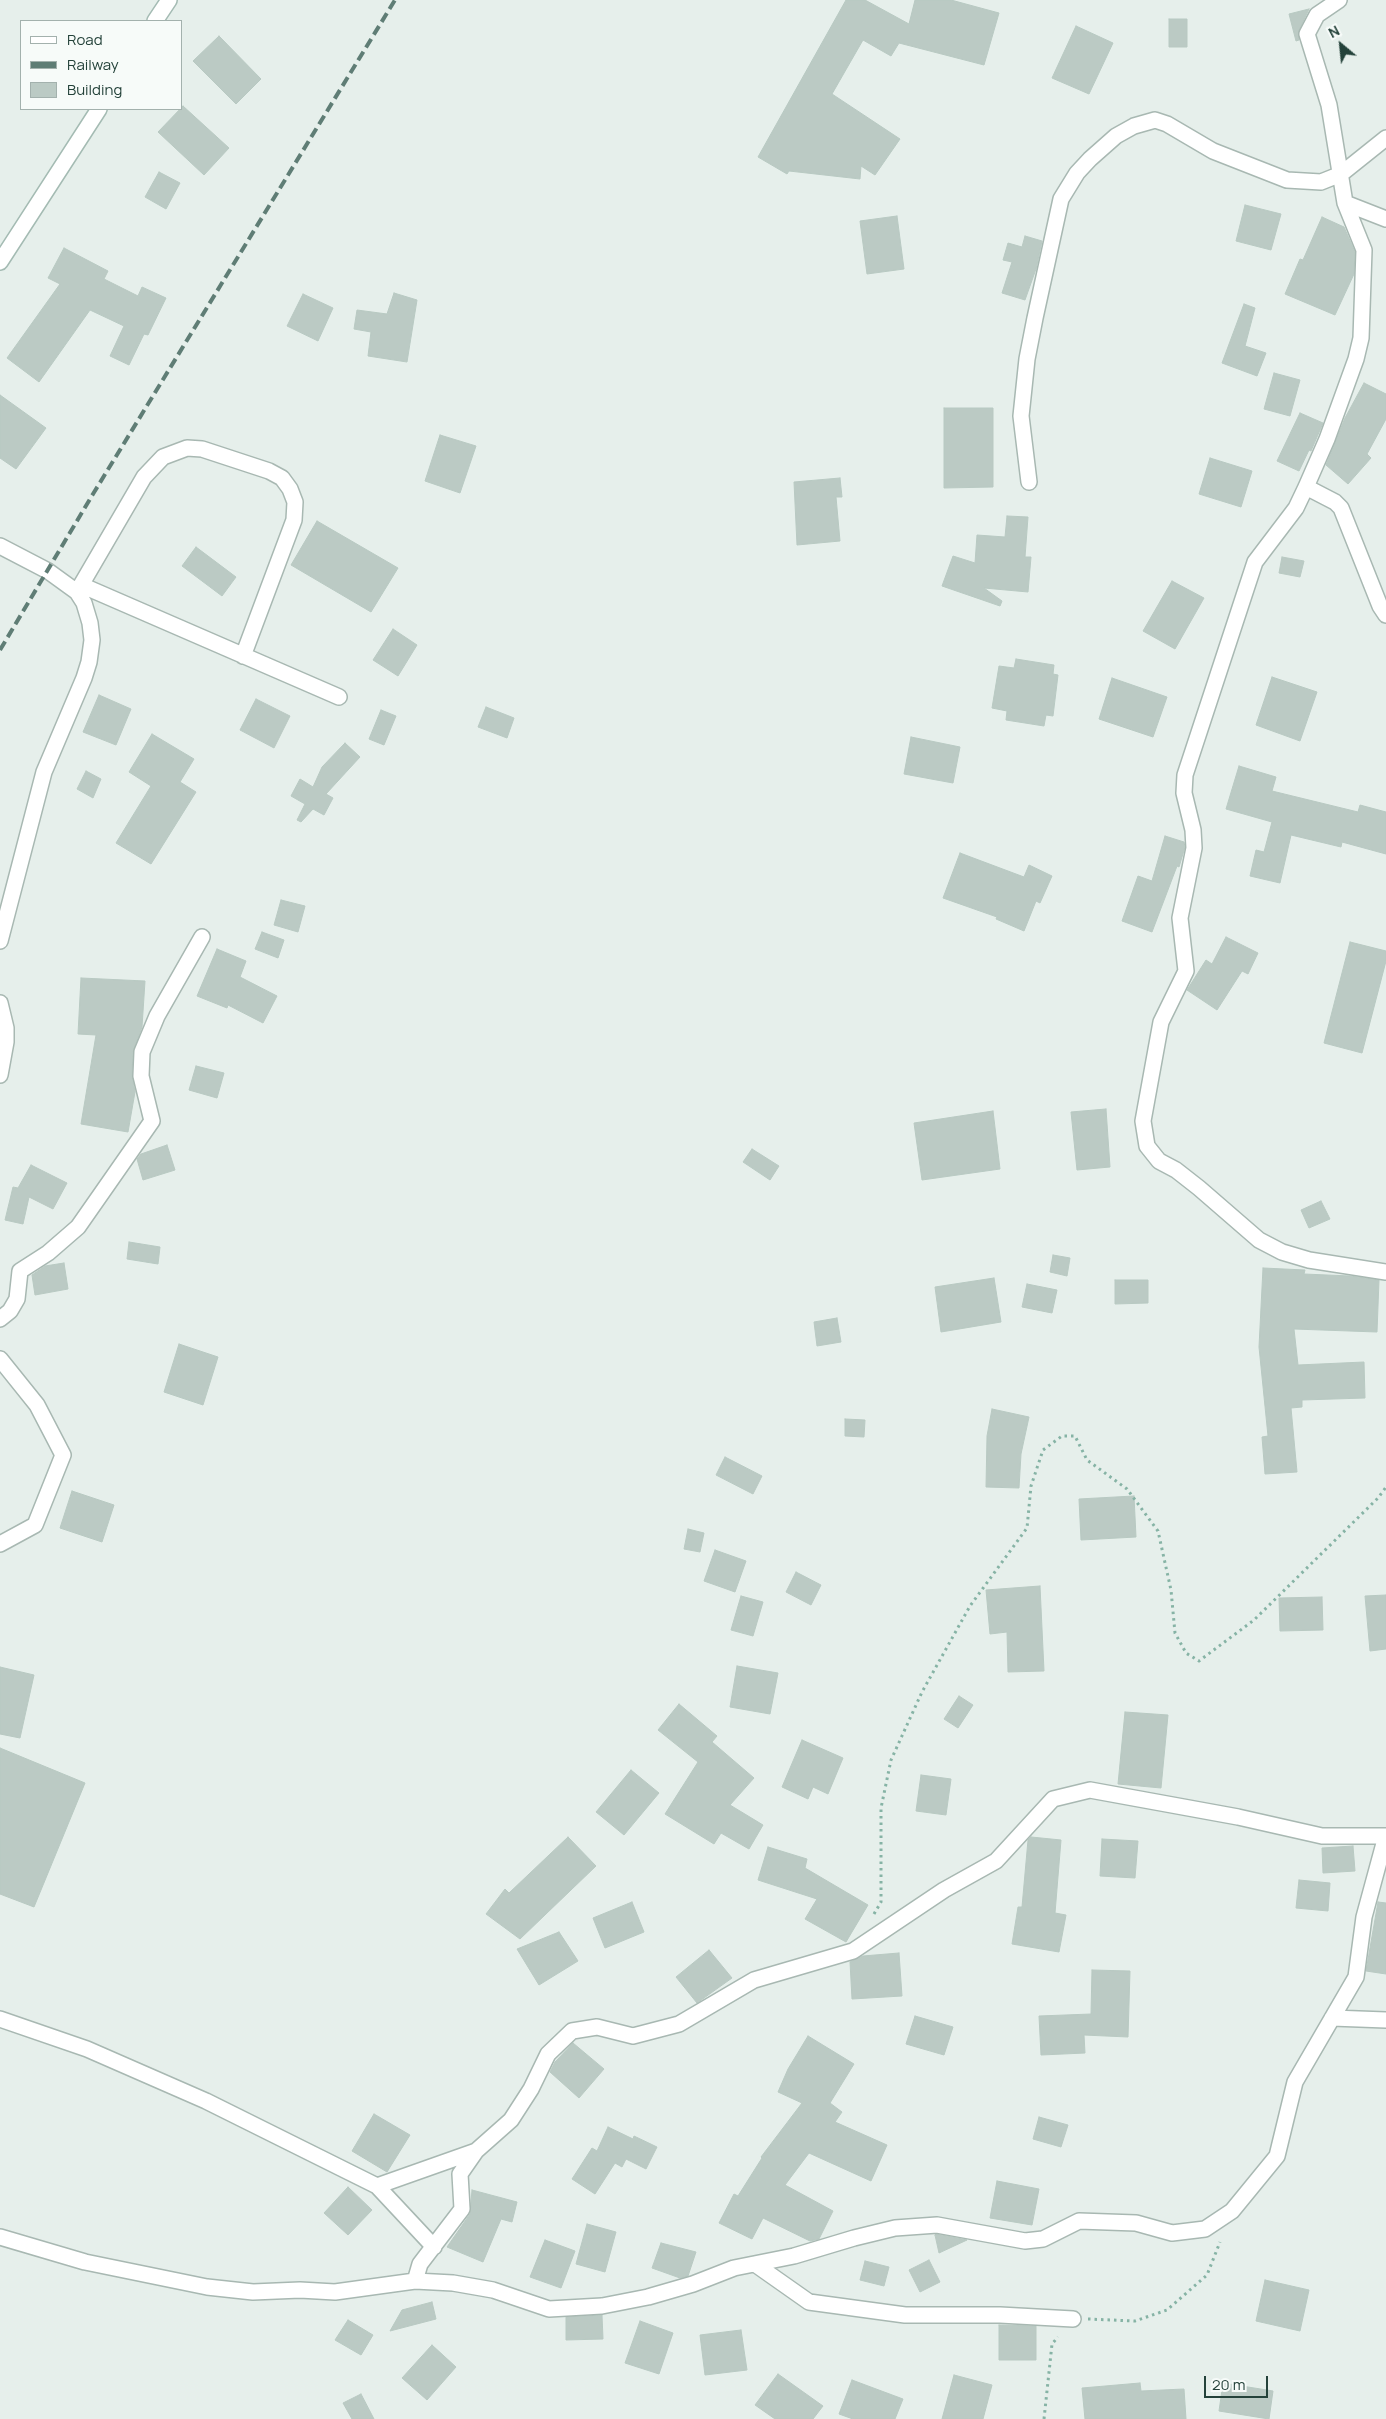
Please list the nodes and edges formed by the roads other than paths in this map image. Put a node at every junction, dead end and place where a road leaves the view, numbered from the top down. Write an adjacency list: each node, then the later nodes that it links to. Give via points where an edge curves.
1 (168, 0): 3 (street)
2 (1339, 0): 6 (street, via 1317,14 1307,34 1329,105)
3 (156, 20)
4 (98, 110): 9 (street)
5 (1386, 138): 6 (street)
6 (1340, 174): 7 (street); 10 (street, via 1321,182 1287,180 1213,151 1155,120 1116,136 1090,159 1077,173 1061,200 1027,359 1021,416)
7 (1346, 203): 8 (street); 11 (street, via 1364,250 1361,338 1356,359)
8 (1386, 219)
9 (0, 262)
10 (1029, 482)
11 (1306, 487): 14 (street, via 1341,508); 21 (street, via 1296,508 1255,562 1185,775 1184,793 1194,848 1180,918 1186,971 1161,1022 1143,1121 1148,1146 1159,1161 1199,1188 1259,1240 1282,1252 1309,1260)
12 (0, 546): 13 (street)
13 (79, 588): 15 (street); 15 (street, via 144,477 163,457 187,448 202,449 269,471 282,478 290,489 295,502 294,520); 18 (street, via 90,623 89,662 44,772)
14 (1386, 615)
15 (243, 656): 16 (street)
16 (339, 697)
17 (202, 937): 22 (street, via 157,1016 142,1052 141,1076 152,1121 78,1227 48,1253 20,1271 17,1299)
18 (0, 941)
19 (0, 1003): 20 (street, via 6,1028)
20 (0, 1075)
21 (1386, 1272)
22 (0, 1319)
23 (0, 1359): 24 (street, via 37,1405 63,1455 35,1524)
24 (0, 1544)
25 (1386, 1836): 26 (street, via 1364,1917 1356,1977); 29 (street, via 1322,1836 1090,1790 1053,1799 996,1861 944,1890 853,1951 754,1980 679,2024 633,2036 597,2027 572,2031 548,2054 511,2120)
26 (1332, 2018): 28 (street); 33 (street, via 1295,2082 1277,2156 1232,2211 1205,2230 1172,2233 1136,2224 1079,2221 1043,2239 1025,2241 937,2225 895,2228)
27 (0, 2019): 30 (street, via 87,2050 206,2101)
28 (1386, 2020)
29 (476, 2152): 30 (street); 32 (street, via 460,2174 462,2209)
30 (377, 2186): 32 (street)
31 (0, 2237): 34 (street, via 85,2262 178,2282 252,2292 335,2292)
32 (434, 2247): 34 (street, via 420,2264)
33 (755, 2264): 34 (street, via 648,2297 593,2307 549,2309 493,2290); 35 (street, via 809,2302 906,2315)
34 (415, 2281)
35 (1073, 2319)

